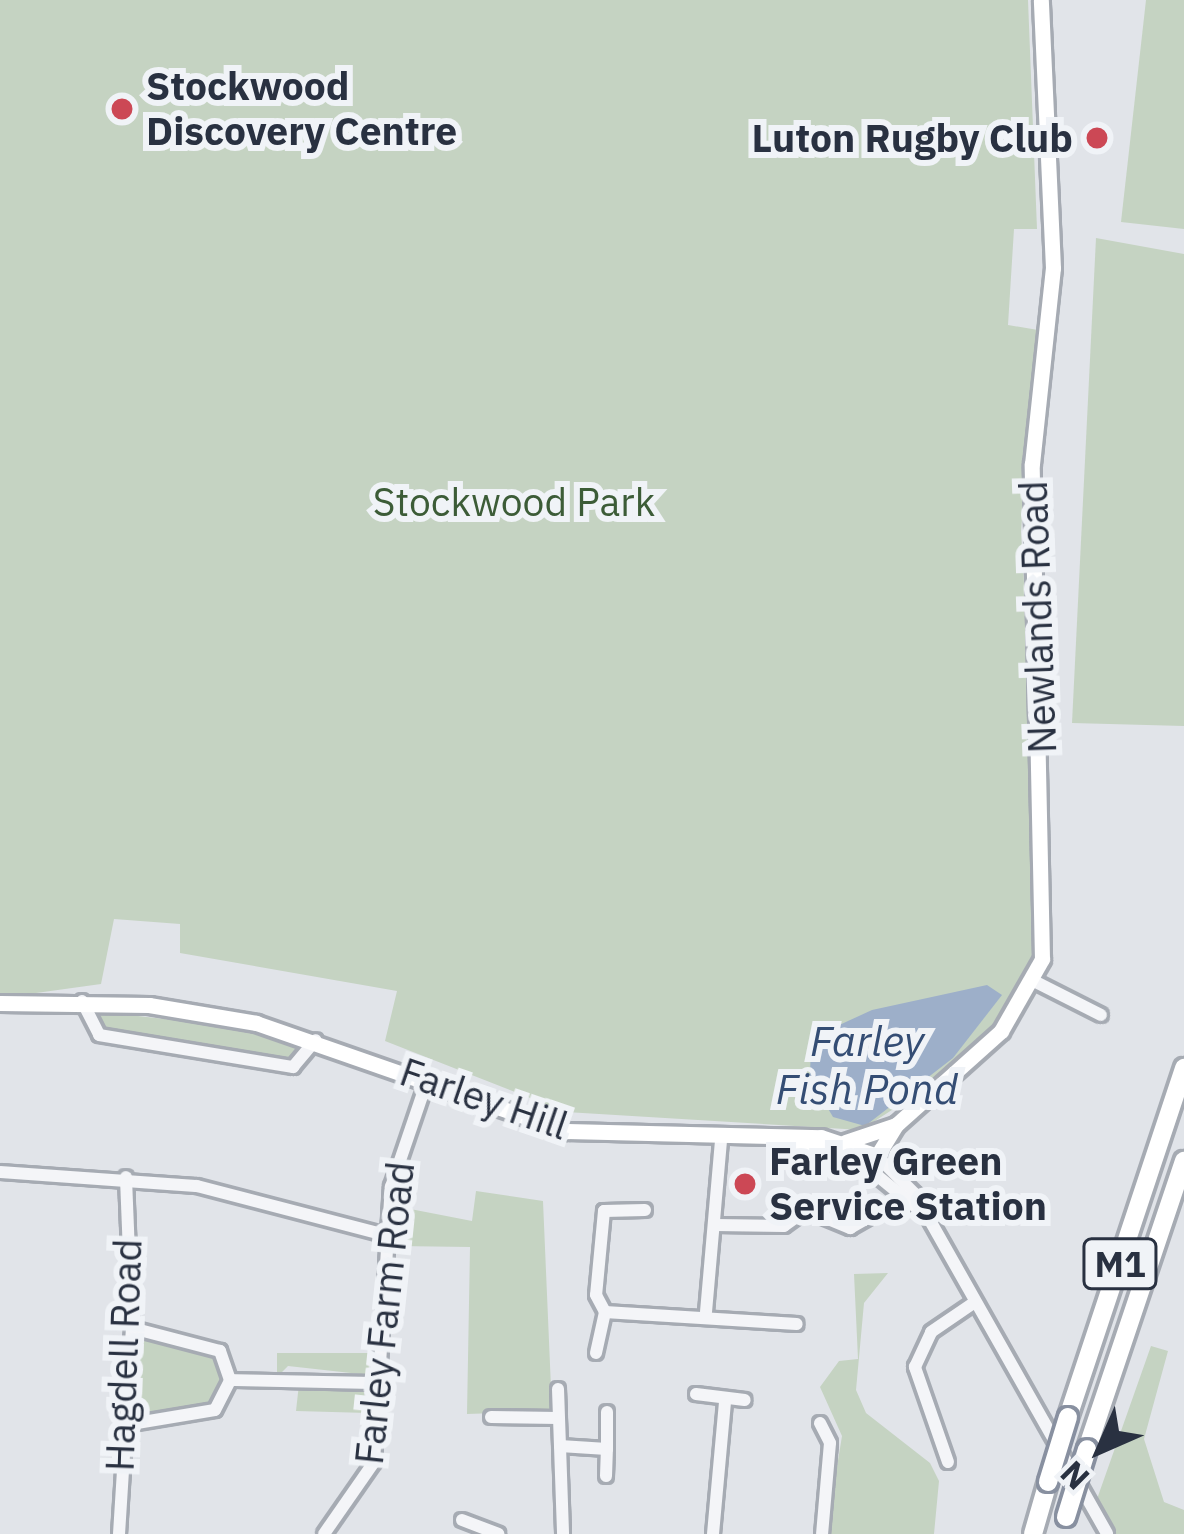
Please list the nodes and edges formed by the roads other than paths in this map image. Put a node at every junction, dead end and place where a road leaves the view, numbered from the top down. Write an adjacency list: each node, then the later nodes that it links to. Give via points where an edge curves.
1 (1040, 0): 2 (main road, Newlands Road, via 1053,268 1032,464 1047,909)
2 (1034, 981): 5 (street); 9 (main road, Newlands Road, via 982,1053)
3 (82, 1001): 4 (main road, Farley Hill); 6 (main road, Farley Hill); 6 (street, via 99,1035 293,1067)
4 (0, 1003)
5 (1101, 1015)
6 (316, 1039): 8 (main road, Farley Hill)
7 (1184, 1068): 50 (highway, M1, bridge)
8 (427, 1081): 10 (main road, Farley Hill, via 567,1131); 20 (street, Farley Farm Road)
9 (896, 1125): 11 (main road); 14 (main road, Newlands Road)
10 (721, 1141): 12 (main road, Farley Hill); 19 (street)
11 (845, 1142): 12 (main road, Farley Hill); 14 (main road, Farley Hill)
12 (800, 1143): 14 (main road, Farley Hill)
13 (1184, 1161): 43 (highway, M1, bridge)
14 (873, 1163): 21 (street, via 924,1214)
15 (0, 1172): 16 (street)
16 (126, 1177): 20 (street); 25 (street, Hagdell Road)
17 (885, 1208): 19 (street, via 850,1228 806,1210 784,1226)
18 (645, 1210): 22 (street, via 597,1211 596,1295)
19 (716, 1225): 23 (street)
20 (385, 1235): 28 (street, Farley Farm Road)
21 (975, 1302): 40 (street, via 931,1332 915,1366); 51 (street)
22 (605, 1312): 23 (street); 26 (street)
23 (706, 1312): 24 (street)
24 (796, 1324)
25 (132, 1328): 27 (street, via 220,1351); 37 (street, Hagdell Road)
26 (596, 1353)
27 (230, 1380): 28 (street); 37 (street, via 215,1410)
28 (379, 1384): 44 (street, Farley Farm Road, via 370,1474)
29 (558, 1389): 35 (street)
30 (696, 1394): 32 (street)
31 (745, 1400): 32 (street)
32 (725, 1401): 48 (street)
33 (608, 1412): 39 (street)
34 (491, 1417): 35 (street)
35 (558, 1418): 38 (street)
36 (820, 1423): 49 (street, via 830,1443)
37 (124, 1425): 45 (street, Hagdell Road)
38 (560, 1446): 39 (street); 47 (street)
39 (607, 1449): 41 (street)
40 (948, 1462)
41 (606, 1476)
42 (462, 1520): 46 (street)
43 (1064, 1526)
44 (334, 1531)
45 (119, 1534)
46 (498, 1534)
47 (563, 1534)
48 (713, 1534)
49 (822, 1534)
50 (1033, 1534)
51 (1107, 1534)

